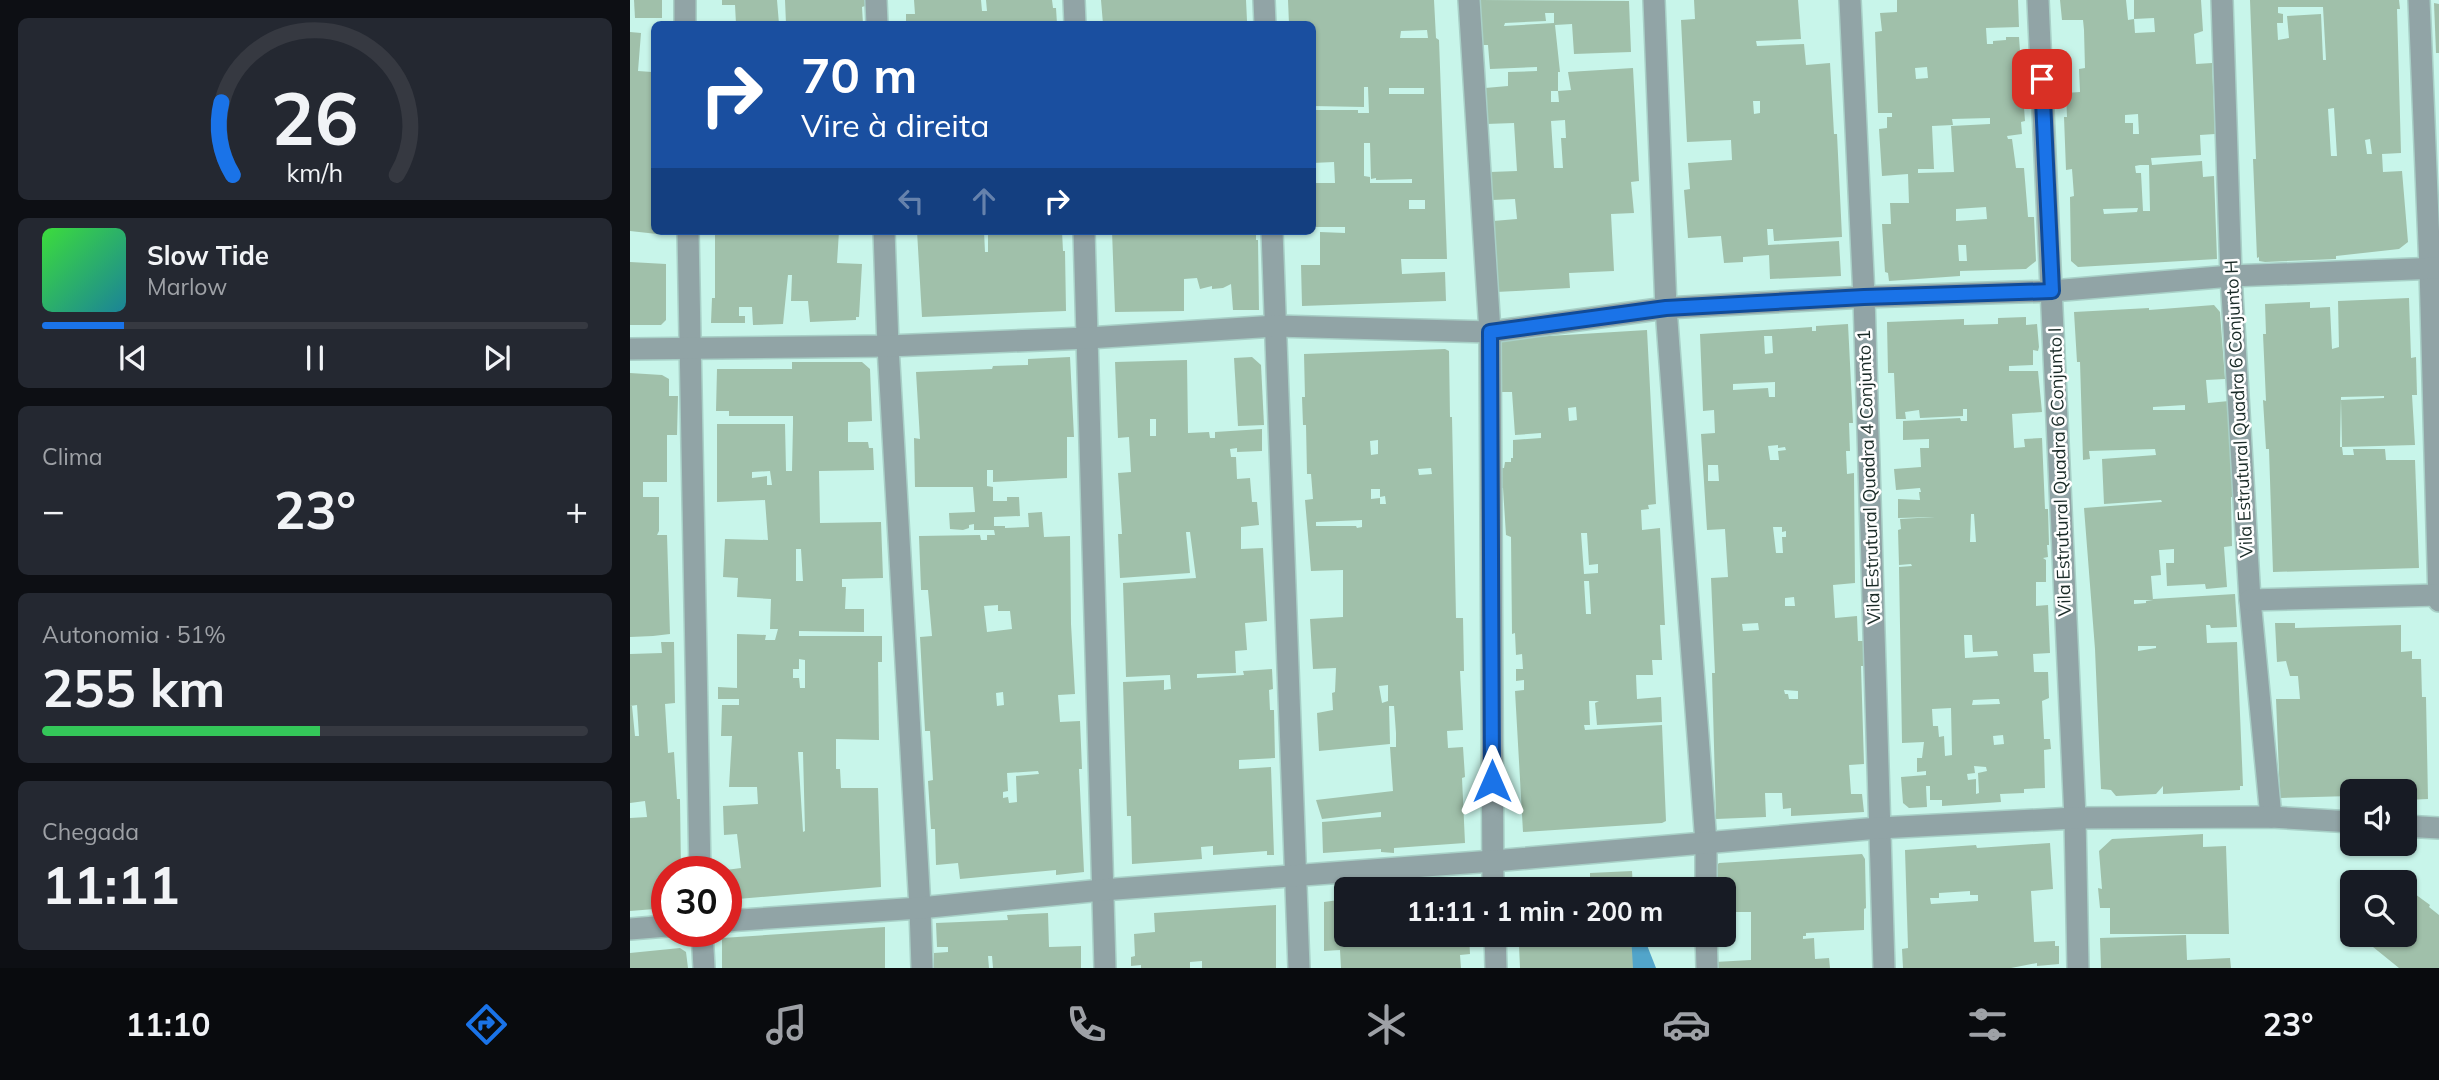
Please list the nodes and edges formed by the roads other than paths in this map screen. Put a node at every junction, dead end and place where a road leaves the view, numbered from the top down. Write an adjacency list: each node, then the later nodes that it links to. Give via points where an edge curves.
1 (685, 0): 11 (street)
2 (876, 0): 12 (street)
3 (1074, 0): 13 (street)
4 (1264, 0): 14 (street)
5 (1469, 0): 25 (street)
6 (1654, 0): 23 (street)
7 (1850, 0): 22 (street, Vila Estrutural Quadra 4 Conjunto 1)
8 (2038, 0): 21 (street, Vila Estrutural Quadra 6 Conjunto I)
9 (2222, 0): 20 (street, Vila Estrutural Quadra 6 Conjunto H)
10 (2418, 0): 19 (street)
11 (685, 21)
12 (877, 21)
13 (1075, 21)
14 (1265, 21)
15 (688, 235): 28 (street)
16 (884, 235): 27 (street)
17 (1084, 235): 26 (street)
18 (1272, 235): 24 (street)
19 (2434, 268): 20 (street); 30 (street)
20 (2231, 276): 21 (street); 31 (street, Vila Estrutural Quadra 6 Conjunto H)
21 (2052, 291): 22 (street); 34 (street, Vila Estrutural Quadra 6 Conjunto I)
22 (1864, 297): 23 (street); 37 (street, Vila Estrutural Quadra 4 Conjunto 1)
23 (1666, 308): 25 (street); 39 (street)
24 (1276, 326): 25 (street); 26 (street); 42 (street)
25 (1490, 332): 41 (street)
26 (1088, 338): 27 (street); 45 (street)
27 (888, 346): 28 (street); 46 (street)
28 (690, 348): 29 (street); 40 (street)
29 (630, 349)
30 (2439, 595): 31 (street); 32 (street)
31 (2250, 600): 33 (street, Vila Estrutural Quadra 6 Conjunto H)
32 (2439, 601)
33 (2272, 817): 34 (street); 35 (street)
34 (2075, 818): 37 (street); 60 (street, Vila Estrutural Quadra 6 Conjunto I)
35 (2340, 821)
36 (2417, 827): 38 (street)
37 (1879, 828): 39 (street); 59 (street, Vila Estrutural Quadra 4 Conjunto 1)
38 (2439, 828)
39 (1706, 844): 41 (street); 44 (street)
40 (700, 856)
41 (1493, 861): 42 (street); 43 (street)
42 (1295, 875): 45 (street); 56 (street)
43 (1493, 877)
44 (1706, 877)
45 (1102, 890): 46 (street); 55 (street)
46 (920, 908): 47 (street); 54 (street)
47 (742, 920)
48 (651, 927): 49 (street)
49 (630, 929)
50 (703, 947): 53 (street)
51 (1495, 947): 57 (street)
52 (1706, 947): 58 (street)
53 (704, 968)
54 (922, 968)
55 (1105, 968)
56 (1299, 968)
57 (1496, 968)
58 (1707, 968)
59 (1884, 968)
60 (2078, 968)

